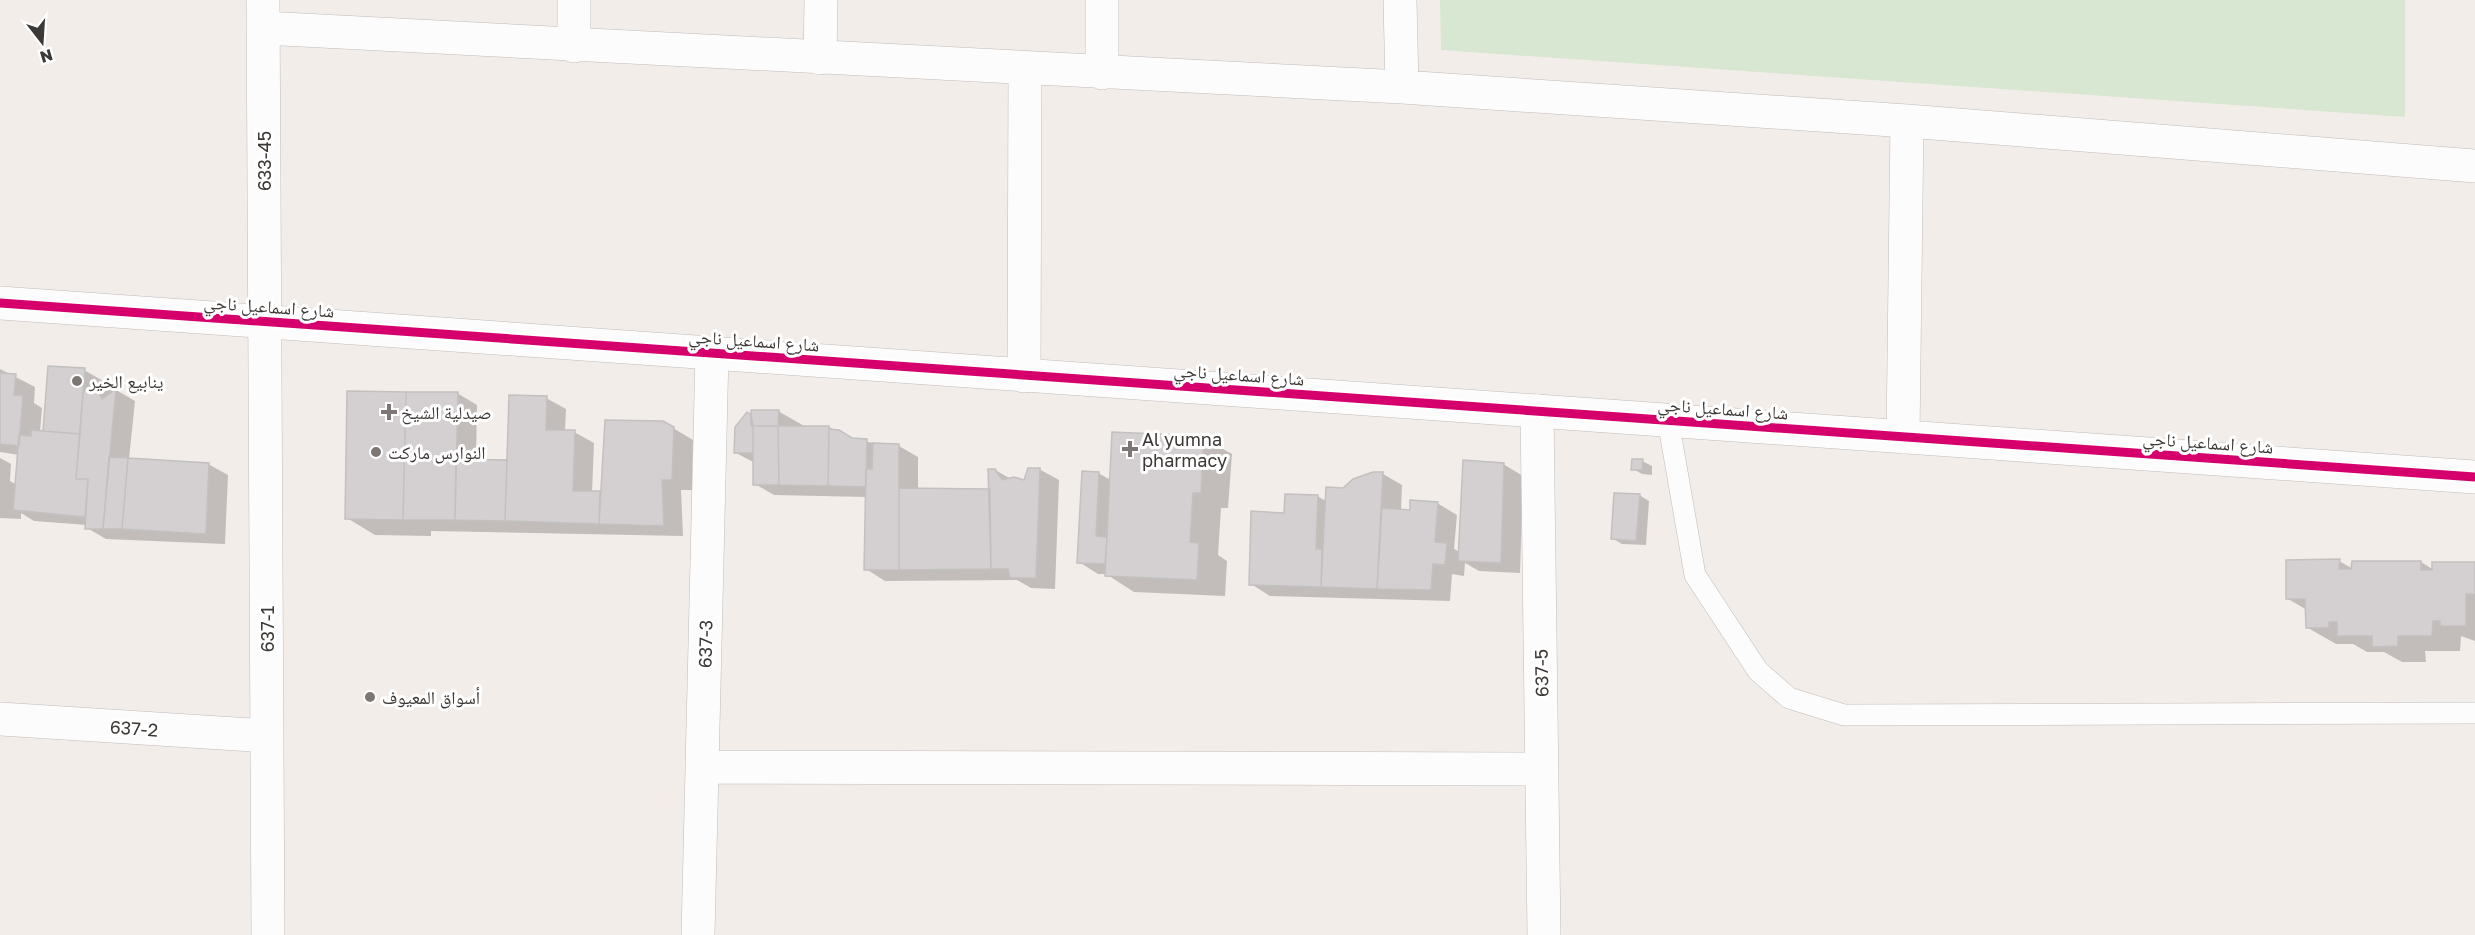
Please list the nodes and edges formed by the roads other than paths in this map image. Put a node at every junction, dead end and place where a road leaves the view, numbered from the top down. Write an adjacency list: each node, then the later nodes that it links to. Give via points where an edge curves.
1 (574, 0): 6 (street)
2 (821, 0): 7 (street)
3 (1102, 0): 9 (street)
4 (1400, 0): 10 (street)
5 (263, 14): 6 (street); 14 (street, 633-45)
6 (574, 46): 7 (street)
7 (820, 58): 8 (street)
8 (1025, 69): 9 (street); 16 (street)
9 (1102, 73): 10 (street)
10 (1402, 87): 11 (street)
11 (1907, 121): 12 (street); 19 (street)
12 (2475, 166)
13 (0, 303): 14 (street, شارع اسماعيل ناجي)
14 (266, 322): 15 (street, شارع اسماعيل ناجي); 23 (street, 637-1)
15 (712, 353): 16 (street, شارع اسماعيل ناجي); 24 (street, 637-3)
16 (1024, 375): 17 (street, شارع اسماعيل ناجي)
17 (1537, 411): 18 (street, شارع اسماعيل ناجي); 25 (street, 637-5)
18 (1668, 420): 19 (street, شارع اسماعيل ناجي); 21 (lane, via 1695,575 1758,671 1789,698 1844,715)
19 (1903, 437): 20 (street, شارع اسماعيل ناجي)
20 (2475, 477)
21 (2475, 713)
22 (0, 719): 23 (street, 637-2)
23 (267, 736): 26 (street, 637-1)
24 (702, 767): 25 (street); 27 (street, 637-3)
25 (1542, 769): 28 (street, 637-5)
26 (268, 935)
27 (698, 935)
28 (1544, 935)

